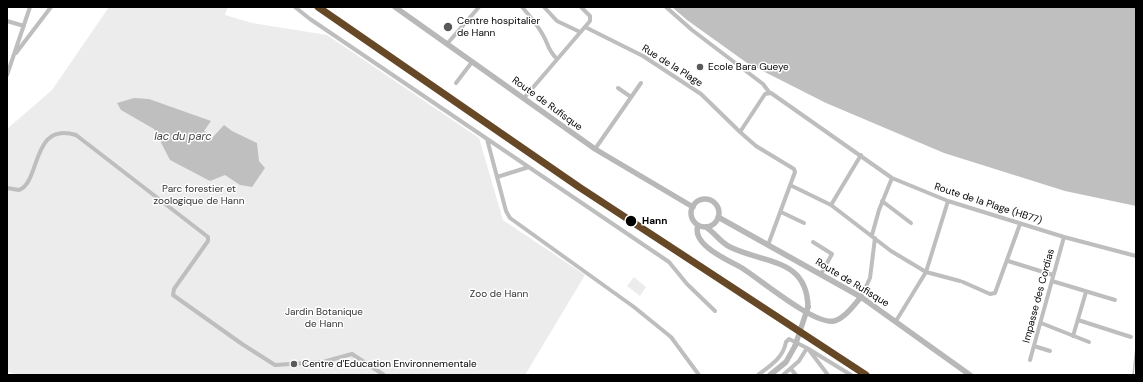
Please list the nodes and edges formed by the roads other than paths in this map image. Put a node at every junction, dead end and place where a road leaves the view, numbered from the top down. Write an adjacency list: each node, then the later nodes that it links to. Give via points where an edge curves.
1 (30, 7): 11 (street)
2 (51, 7): 15 (street)
3 (295, 7): 26 (street)
4 (395, 7): 14 (main road, Route de Rufisque)
5 (479, 7): 14 (street)
6 (522, 7): 16 (street, via 533,19 549,50)
7 (544, 7): 13 (street, via 555,19)
8 (581, 7): 12 (street, via 590,18)
9 (666, 7): 22 (street, Route de la Plage (HB77), via 763,84)
10 (7, 21): 11 (street)
11 (24, 26): 15 (street)
12 (585, 27): 13 (street); 25 (street, Rue de la Plage, via 643,56 702,94)
13 (580, 32): 16 (street)
14 (447, 44): 17 (main road, Route de Rufisque)
15 (14, 56): 18 (street)
16 (557, 59): 23 (street)
17 (472, 62): 20 (street); 23 (main road, Route de Rufisque)
18 (7, 75)
19 (641, 83): 24 (street)
20 (456, 84)
21 (618, 88): 24 (street)
22 (769, 92): 25 (street, via 764,94); 28 (street, Route de la Plage (HB77))
23 (524, 98): 27 (main road, Route de Rufisque)
24 (631, 98): 27 (street)
25 (740, 132): 32 (street, Rue de la Plage, via 756,146 794,169)
26 (487, 139): 29 (street); 30 (street)
27 (595, 149): 37 (main road, Route de Rufisque)
28 (861, 155): 31 (street, Route de la Plage (HB77)); 36 (street)
29 (530, 167): 30 (street); 60 (street, via 669,262)
30 (496, 177): 73 (street, via 510,218 634,307 670,337)
31 (892, 178): 34 (street); 35 (street, Route de la Plage (HB77))
32 (790, 184): 36 (street); 38 (street)
33 (7, 188): 72 (street, via 23,189 40,150 51,138 66,133 80,137 208,237 208,241 174,289 173,295 275,365 323,362 352,354)
34 (882, 201): 42 (street); 47 (street)
35 (948, 201): 43 (street, Route de la Plage (HB77)); 53 (street)
36 (831, 205): 47 (street)
37 (693, 207): 39 (main road, via 700,201 712,202 718,209); 44 (main road, via 692,219)
38 (781, 212): 41 (street); 50 (street)
39 (718, 217): 40 (main road); 50 (main road, Route de Rufisque)
40 (714, 223): 45 (main road); 46 (main road)
41 (804, 223)
42 (911, 223)
43 (1020, 224): 48 (street, Route de la Plage (HB77)); 52 (street)
44 (698, 225): 45 (main road); 58 (main road, via 698,236 707,248 820,319 835,321)
45 (706, 227): 46 (main road)
46 (715, 233): 75 (main road, bridge, via 728,246 793,271 802,279 808,307 795,346 786,362)
47 (874, 237): 53 (street, via 891,251); 58 (street, via 870,278)
48 (1064, 237): 51 (street, Route de la Plage (HB77)); 55 (street, Impasse des Cordias)
49 (813, 242): 54 (street, via 832,254)
50 (768, 245): 54 (main road, Route de Rufisque)
51 (1136, 256)
52 (1008, 261): 53 (street, via 998,289 993,294); 55 (street)
53 (926, 272): 62 (street)
54 (821, 274): 58 (main road, Route de Rufisque)
55 (1054, 275): 56 (street, Impasse des Cordias)
56 (1052, 280): 57 (street); 63 (street, Impasse des Cordias)
57 (1086, 292): 59 (street); 61 (street)
58 (861, 297): 62 (main road, Route de Rufisque)
59 (1115, 300)
60 (715, 311)
61 (1078, 320): 64 (street); 65 (street)
62 (896, 321): 80 (main road, Route de Rufisque)
63 (1041, 323): 64 (street); 67 (street, Impasse des Cordias)
64 (1073, 336): 66 (street)
65 (1131, 337)
66 (1089, 342)
67 (1034, 346): 69 (street); 70 (street, Impasse des Cordias)
68 (807, 348): 71 (street); 74 (street, via 787,340 779,359); 78 (street); 79 (street)
69 (1050, 351)
70 (1030, 360)
71 (791, 369): 76 (street); 77 (street)
72 (384, 375)
73 (700, 375)
74 (758, 375)
75 (770, 375)
76 (783, 375)
77 (796, 375)
78 (828, 375)
79 (851, 375)
80 (970, 375)

